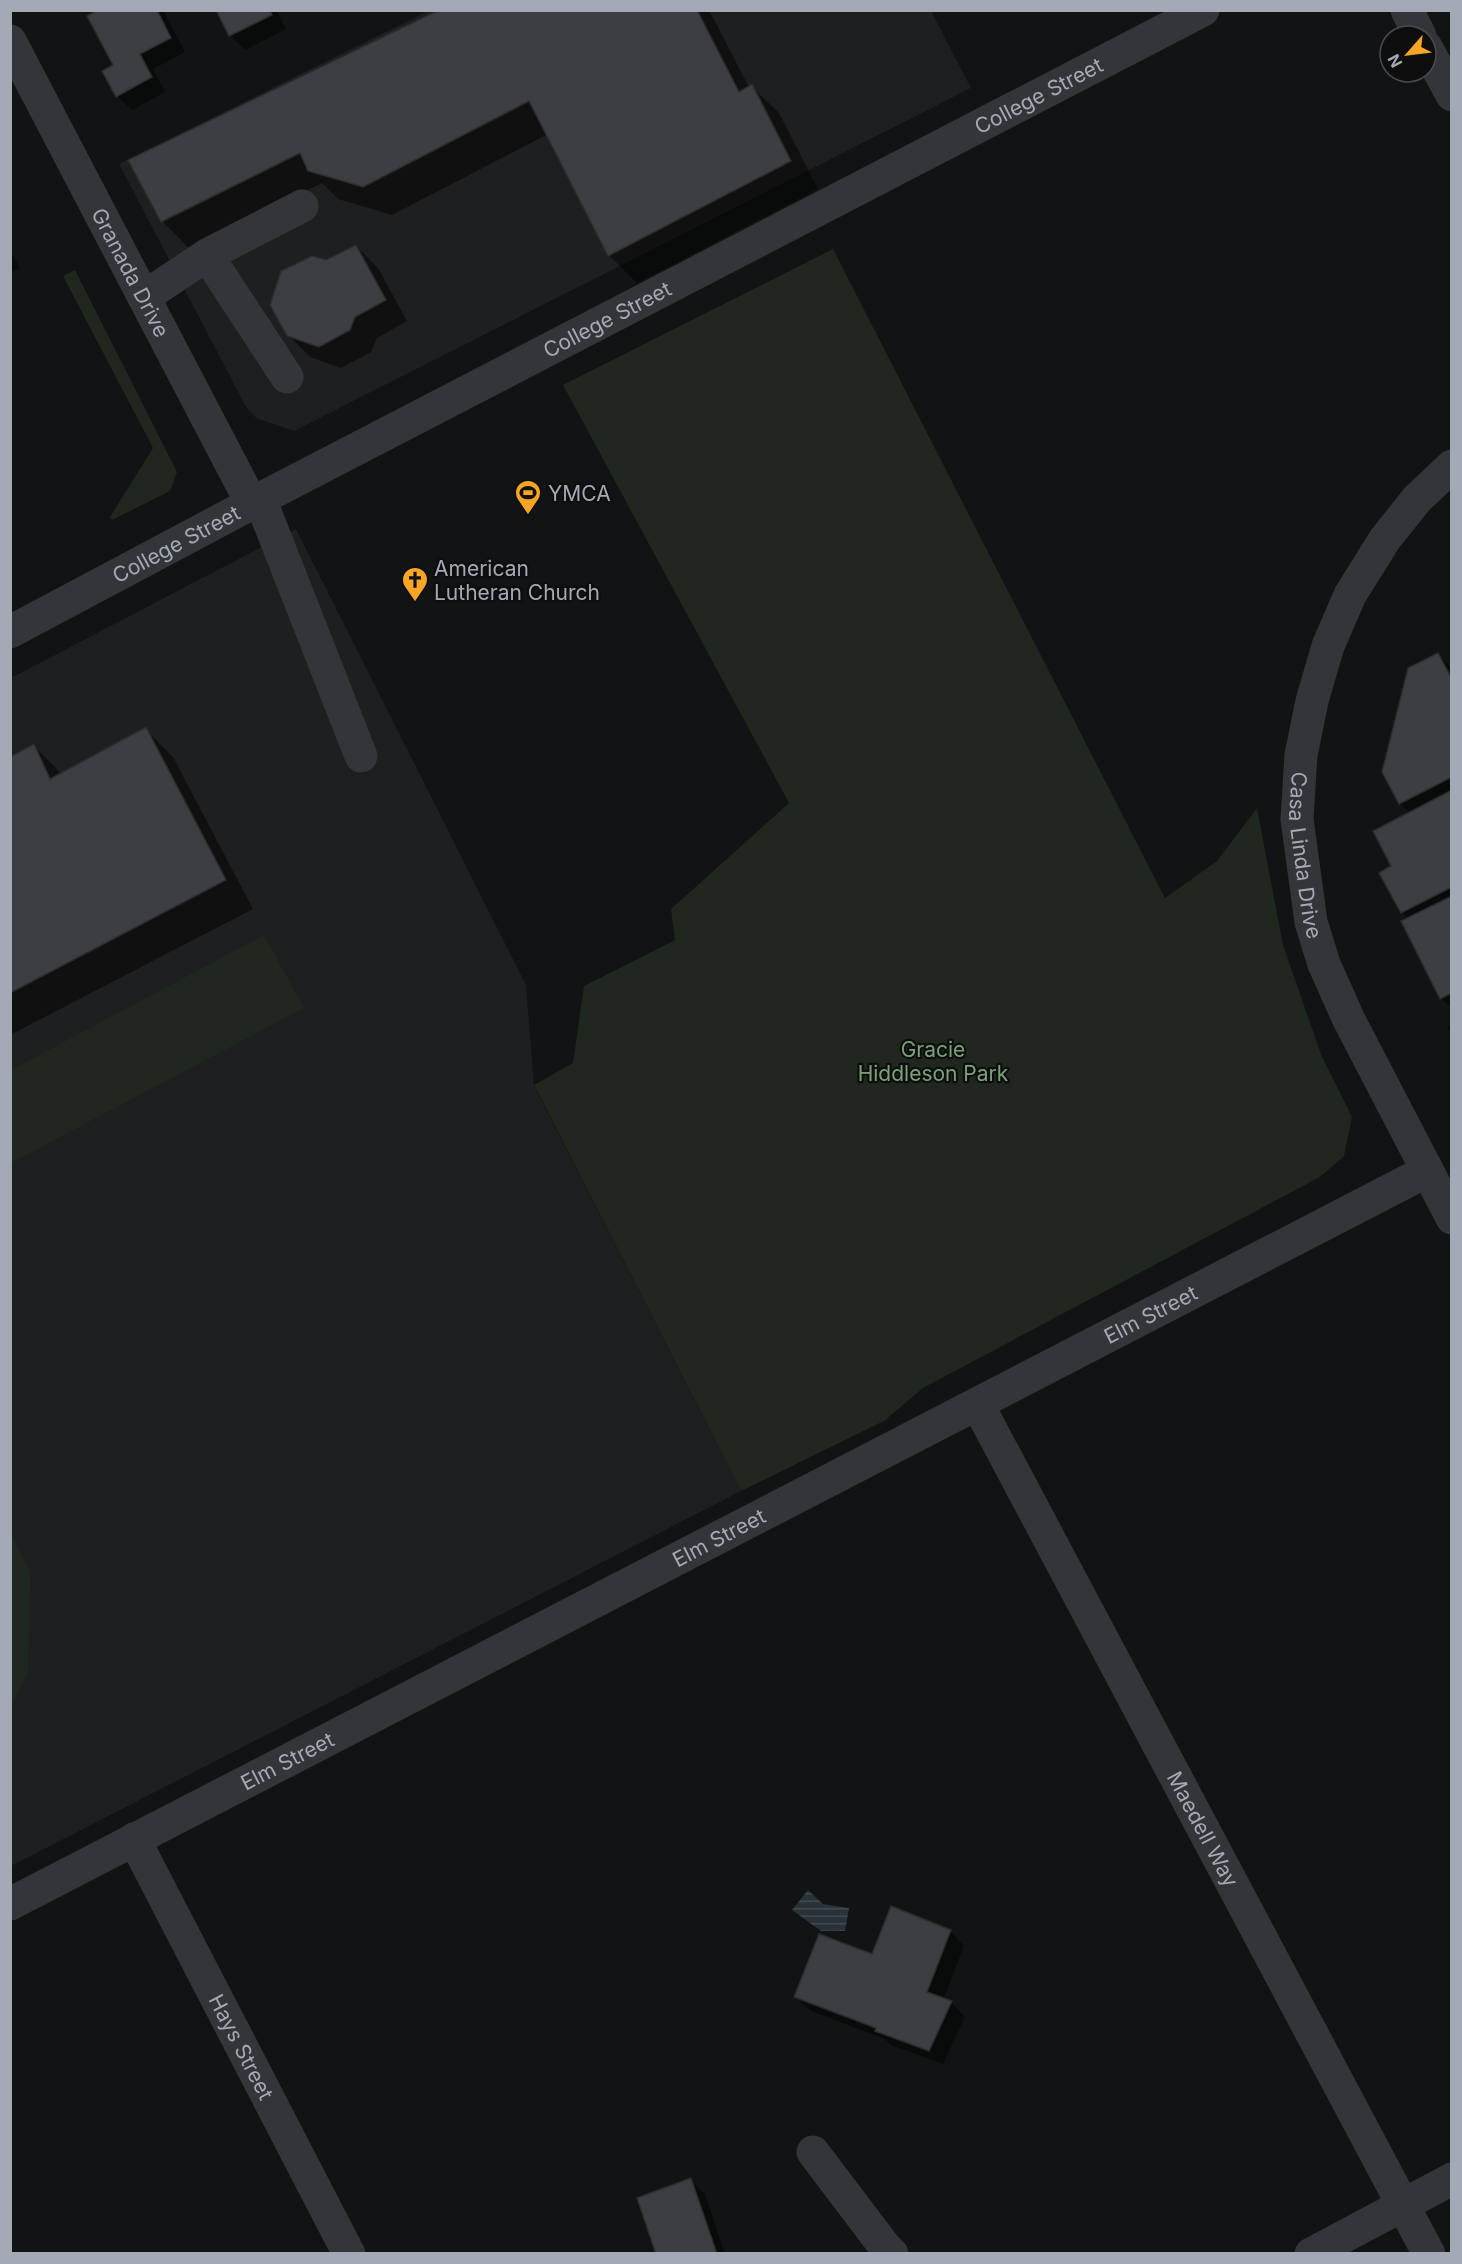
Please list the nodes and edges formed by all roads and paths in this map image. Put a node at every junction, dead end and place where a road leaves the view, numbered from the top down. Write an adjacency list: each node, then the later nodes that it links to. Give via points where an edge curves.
1 (1203, 10): 12 (street, College Street)
2 (1407, 10): 3 (street)
3 (1414, 24)
4 (10, 41): 9 (street, Granada Drive)
5 (1438, 69): 6 (street)
6 (1452, 95)
7 (302, 206): 8 (street)
8 (207, 255): 9 (street); 10 (street)
9 (144, 297): 12 (street, Granada Drive)
10 (286, 377)
11 (1452, 466): 15 (street, Casa Linda Drive, via 1417,499 1385,539 1350,595 1328,646 1312,700 1301,755 1297,819 1311,922 1324,964)
12 (256, 501): 13 (street, College Street); 14 (street, Granada Drive)
13 (10, 632)
14 (361, 756)
15 (1427, 1171): 16 (street, Casa Linda Drive); 17 (street, Elm Street)
16 (1452, 1218)
17 (978, 1405): 18 (street, Elm Street); 22 (street, Maedell Way)
18 (134, 1839): 19 (street, Elm Street); 23 (street, Hays Street)
19 (10, 1904)
20 (813, 2152): 24 (street)
21 (1452, 2179): 22 (street)
22 (1403, 2205): 25 (street); 26 (street, Maedell Way)
23 (349, 2253)
24 (892, 2253)
25 (1311, 2253)
26 (1429, 2253)

